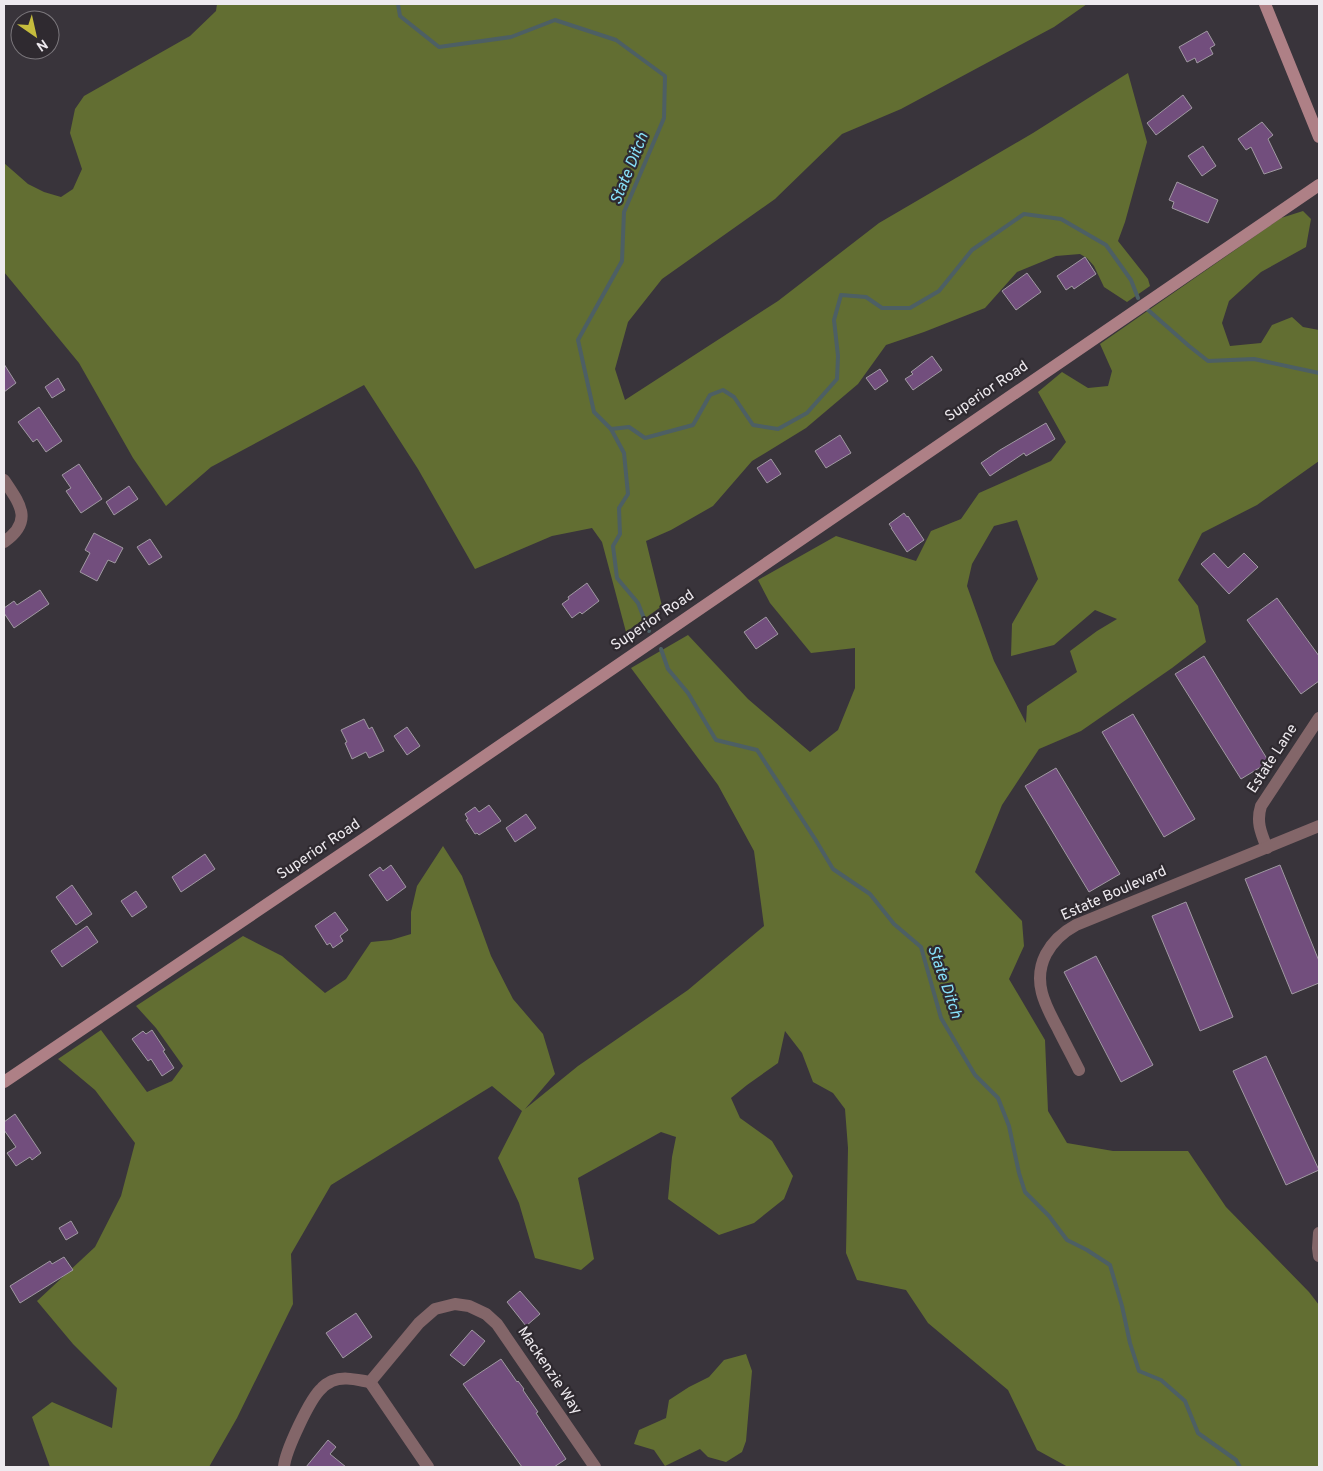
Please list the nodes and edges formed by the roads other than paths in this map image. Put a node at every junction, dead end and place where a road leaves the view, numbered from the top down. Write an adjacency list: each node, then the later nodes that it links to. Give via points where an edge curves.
1 (1265, 4): 2 (street)
2 (1319, 137)
3 (1319, 185): 10 (street, Superior Road)
4 (4, 480): 5 (street, via 20,505 22,519 16,532)
5 (4, 542)
6 (1319, 718): 8 (street, Estate Lane, via 1261,806 1258,825)
7 (1319, 826): 8 (street, Estate Boulevard)
8 (1267, 848): 9 (street, Estate Boulevard, via 1076,925 1055,941 1042,964 1040,989)
9 (1079, 1070)
10 (4, 1082)
11 (1319, 1233): 12 (street)
12 (1319, 1256)
13 (370, 1382): 14 (street, via 344,1378 321,1388 299,1428); 15 (street); 16 (street, Mackenzie Way, via 430,1312 447,1305 466,1305 479,1310 496,1324)
14 (284, 1467)
15 (428, 1467)
16 (595, 1467)

